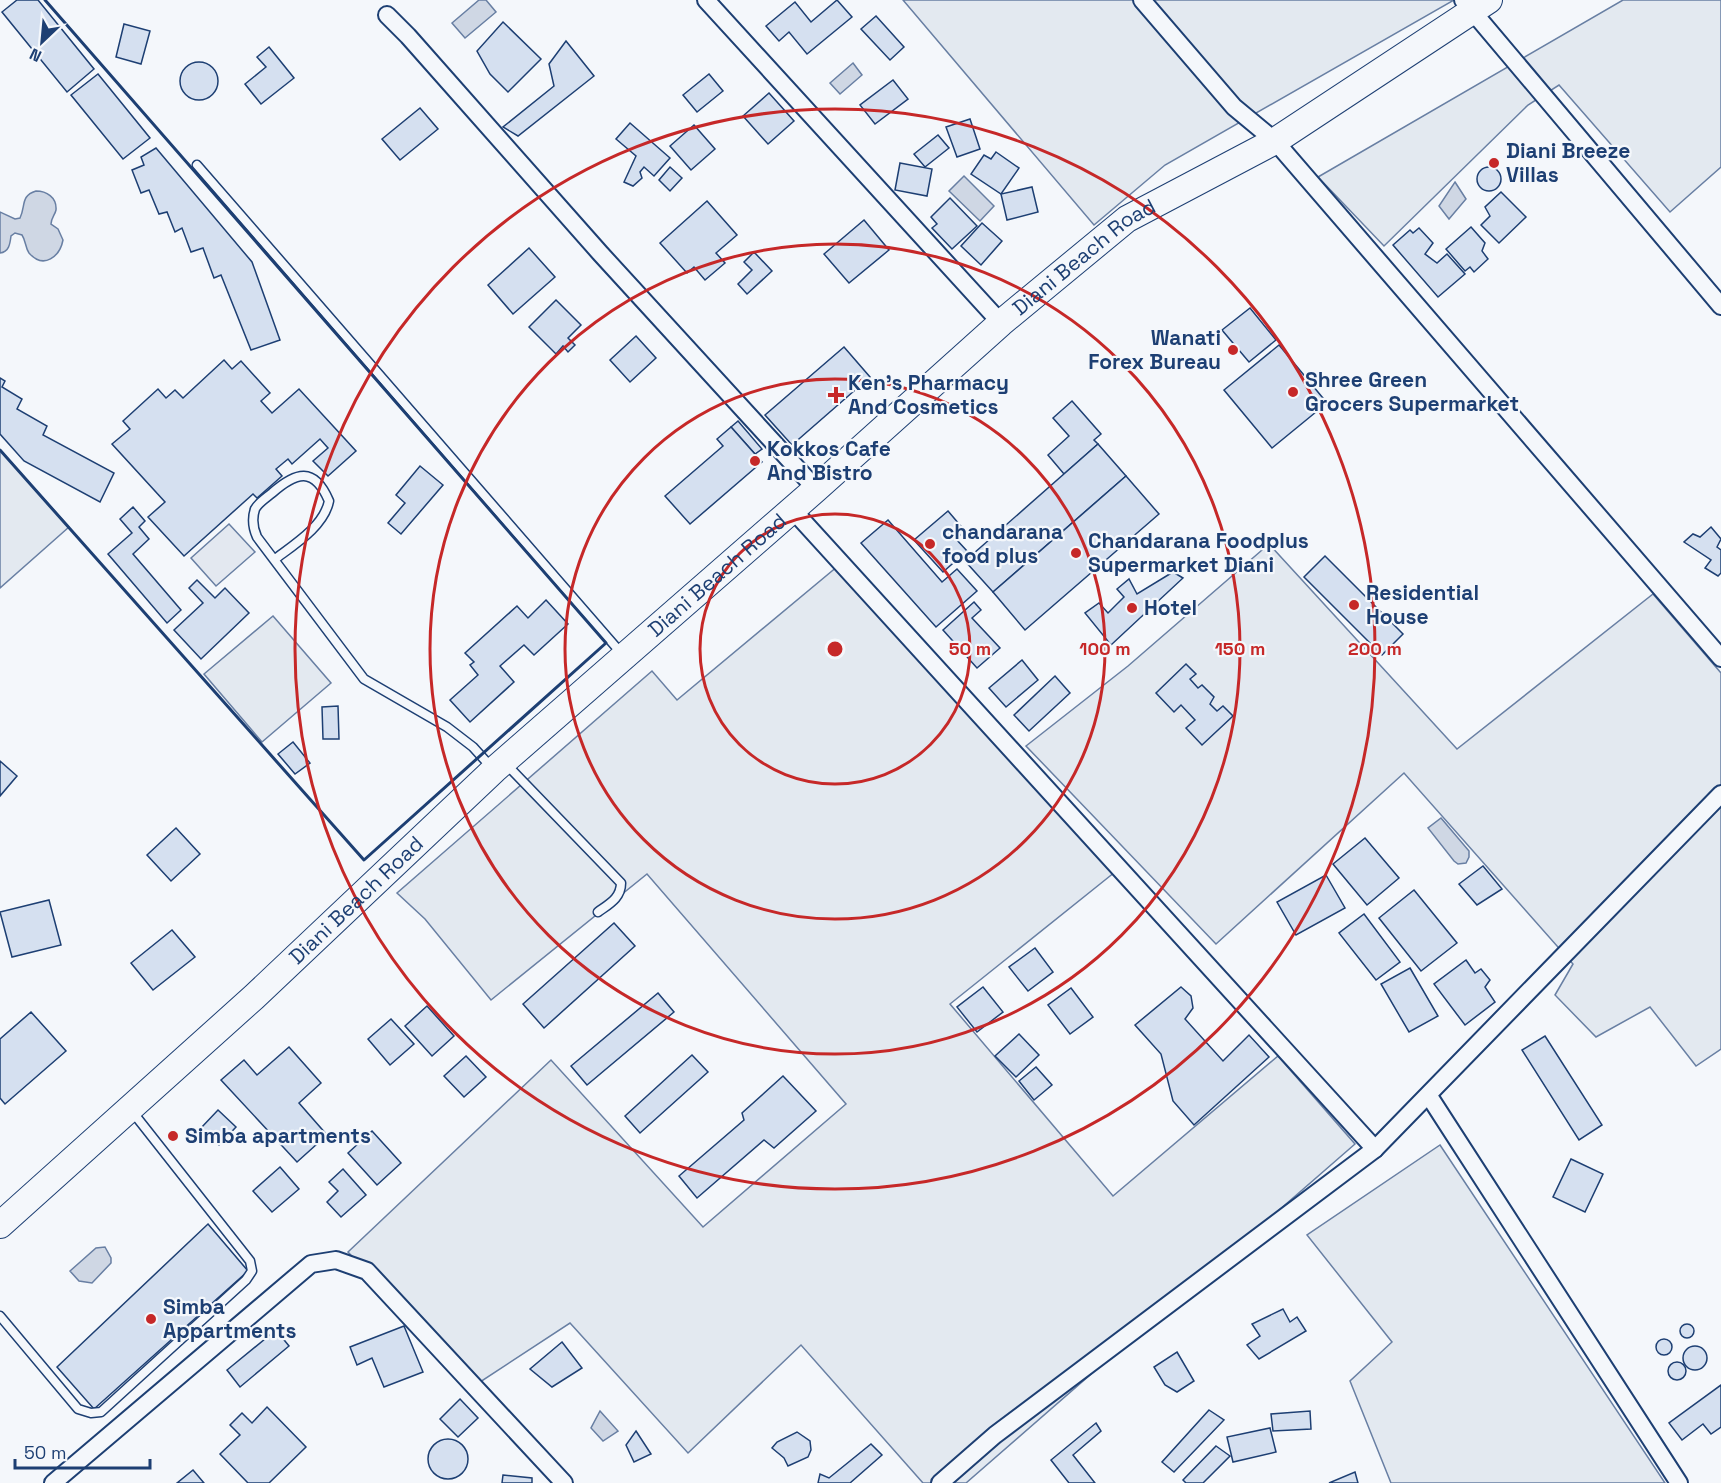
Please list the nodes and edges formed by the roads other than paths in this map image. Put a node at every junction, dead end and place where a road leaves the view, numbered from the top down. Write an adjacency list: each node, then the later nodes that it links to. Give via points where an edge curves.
1 (706, 0): 8 (street)
2 (1142, 0): 5 (street, via 1234,107)
3 (1474, 4): 5 (main road, Diani Beach Road); 7 (street)
4 (387, 15): 9 (street)
5 (1275, 141): 8 (main road, Diani Beach Road, via 1127,219); 13 (street)
6 (197, 165): 12 (lane)
7 (1721, 306)
8 (1001, 323): 9 (main road, Diani Beach Road)
9 (816, 489): 10 (main road, Diani Beach Road)
10 (792, 509): 12 (main road, Diani Beach Road); 19 (street)
11 (275, 559): 11 (lane, via 254,531 256,509 286,480 299,475 311,478 324,488 329,501 325,513); 14 (lane, via 364,679 447,728)
12 (624, 656): 14 (main road, Diani Beach Road)
13 (1721, 658)
14 (499, 766): 16 (lane, via 621,883 618,897); 18 (main road, Diani Beach Road, via 254,997)
15 (1721, 794): 17 (street)
16 (598, 912)
17 (1428, 1096): 19 (street); 25 (street)
18 (129, 1107): 20 (main road, Diani Beach Road); 21 (lane, via 250,1261 252,1271 101,1412 78,1409)
19 (1374, 1149): 24 (street, via 995,1435)
20 (0, 1225)
21 (0, 1316)
22 (53, 1483): 23 (street, via 311,1264 336,1260 367,1271)
23 (564, 1483)
24 (940, 1483)
25 (1679, 1483)

